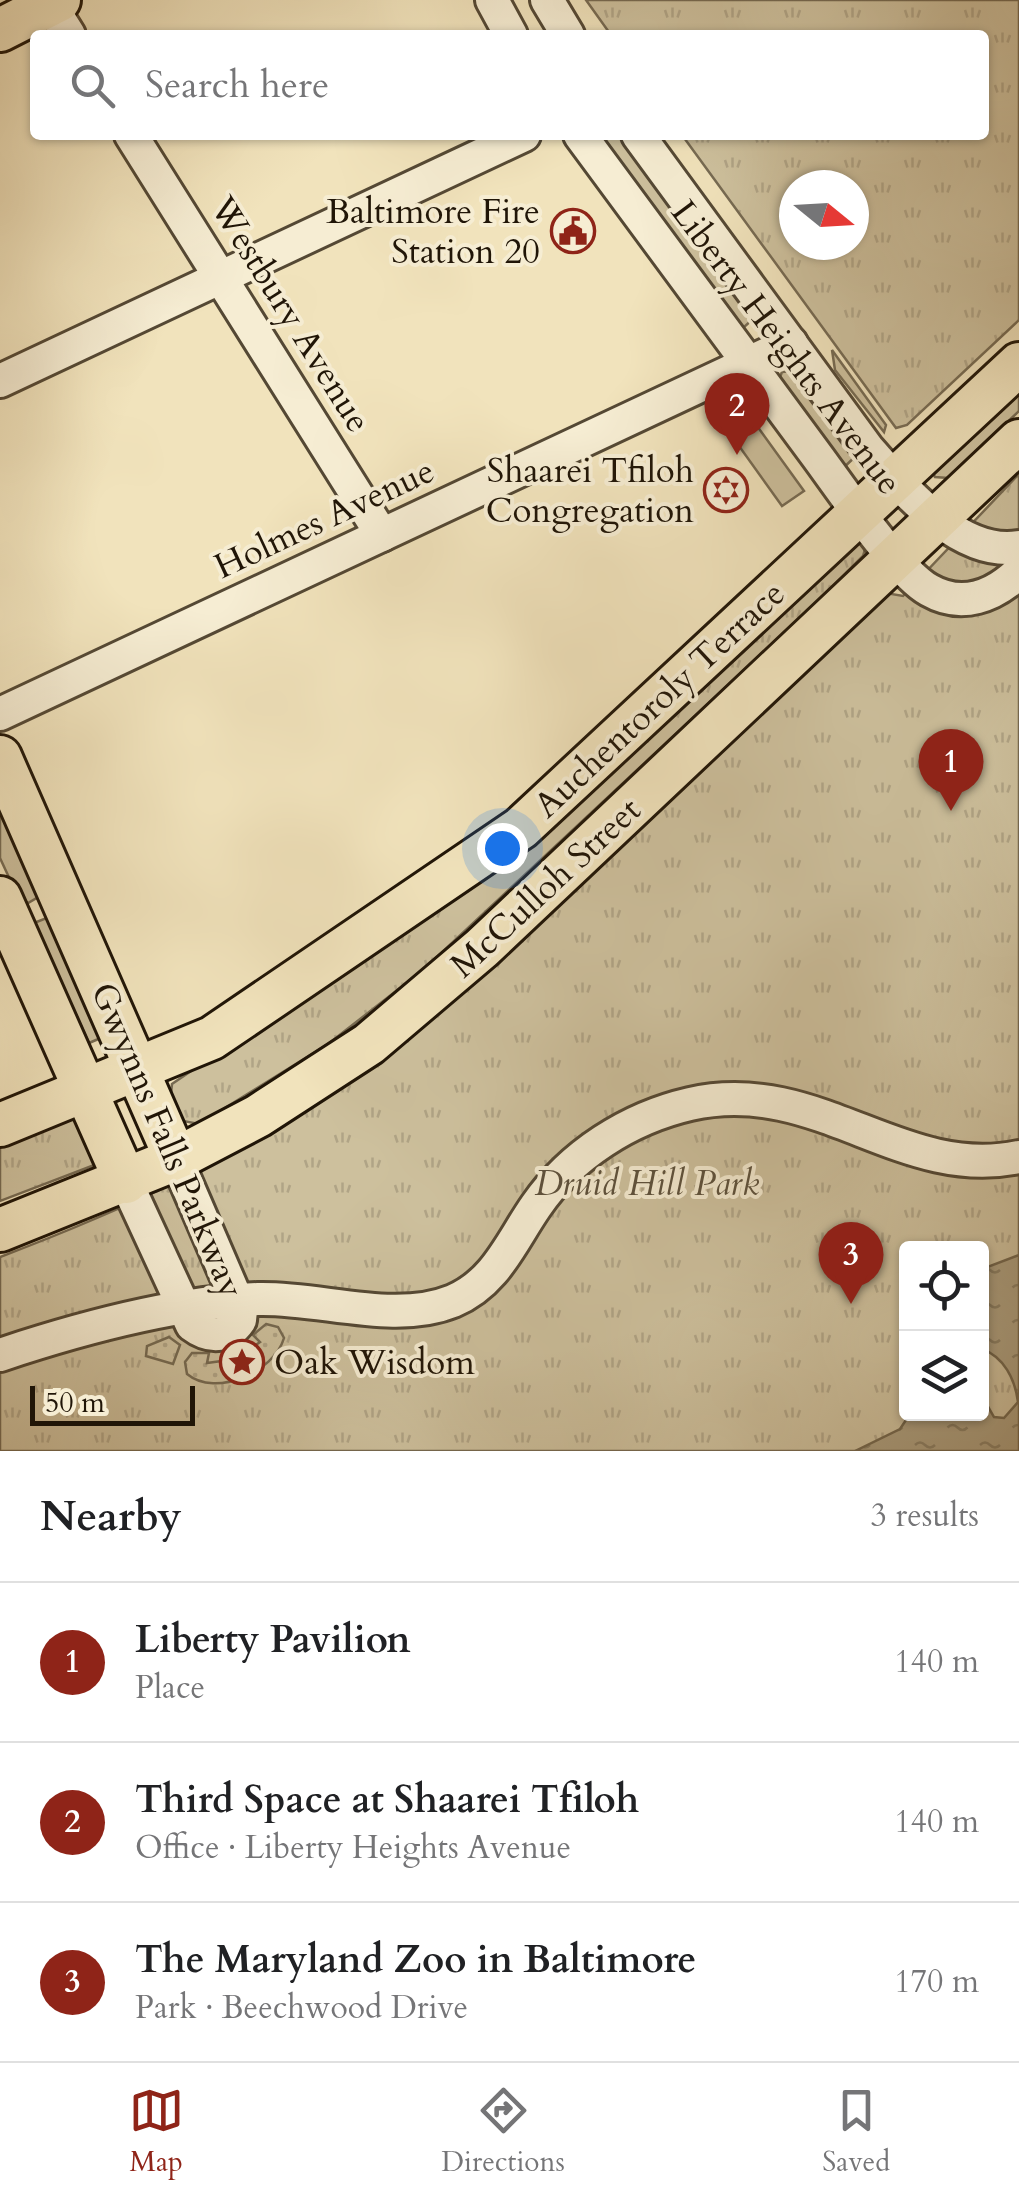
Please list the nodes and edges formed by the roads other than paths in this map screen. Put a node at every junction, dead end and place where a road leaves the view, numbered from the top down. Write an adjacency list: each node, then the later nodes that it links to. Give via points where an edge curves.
1 (492, 0): 5 (street)
2 (547, 0): 6 (street)
3 (60, 8): 4 (main road)
4 (0, 30)
5 (508, 30)
6 (565, 30)
7 (135, 140): 11 (street, Westbury Avenue)
8 (514, 140): 11 (street)
9 (584, 140): 13 (street, Liberty Heights Avenue)
10 (642, 140): 12 (street, Liberty Heights Avenue)
11 (222, 279): 15 (street); 20 (street, Westbury Avenue)
12 (791, 343): 13 (street, Holmes Avenue); 17 (street, Liberty Heights Avenue)
13 (749, 363): 18 (street, Liberty Heights Avenue); 20 (street, Holmes Avenue)
14 (1019, 364): 17 (main road, Auchentoroly Terrace)
15 (0, 381)
16 (1019, 441): 19 (main road, McCulloh Street)
17 (897, 480): 18 (main road, Auchentoroly Terrace); 19 (street, Liberty Heights Avenue)
18 (859, 514): 22 (street, Liberty Heights Avenue); 27 (main road, Auchentoroly Terrace, via 521,828 239,1020)
19 (938, 518): 21 (street, Liberty Heights Avenue, via 988,548); 22 (main road, McCulloh Street)
20 (382, 535): 24 (street, Holmes Avenue)
21 (1019, 548)
22 (897, 556): 23 (street, Liberty Heights Avenue, via 921,585 953,598 983,597); 31 (main road, McCulloh Street, via 401,1019 298,1092)
23 (1019, 572)
24 (0, 714)
25 (0, 757): 27 (main road, Gwynns Falls Parkway)
26 (0, 898): 28 (main road, Gwynns Falls Parkway)
27 (140, 1071): 28 (main road, Auchentoroly Terrace); 31 (main road, Gwynns Falls Parkway)
28 (87, 1092): 29 (main road, Auchentoroly Terrace); 32 (main road, Gwynns Falls Parkway)
29 (0, 1126)
30 (1019, 1157): 34 (street, via 986,1162 933,1155 787,1102 691,1104 615,1133 583,1156 556,1179 497,1268 453,1301 394,1309)
31 (176, 1160): 32 (main road, McCulloh Street); 34 (street, Gwynns Falls Parkway)
32 (126, 1182): 33 (main road, McCulloh Street); 35 (street, Gwynns Falls Parkway)
33 (0, 1230)
34 (238, 1301): 35 (street, Gwynns Falls Parkway, via 240,1320 217,1334 199,1330)
35 (183, 1310): 36 (street)
36 (0, 1355)

